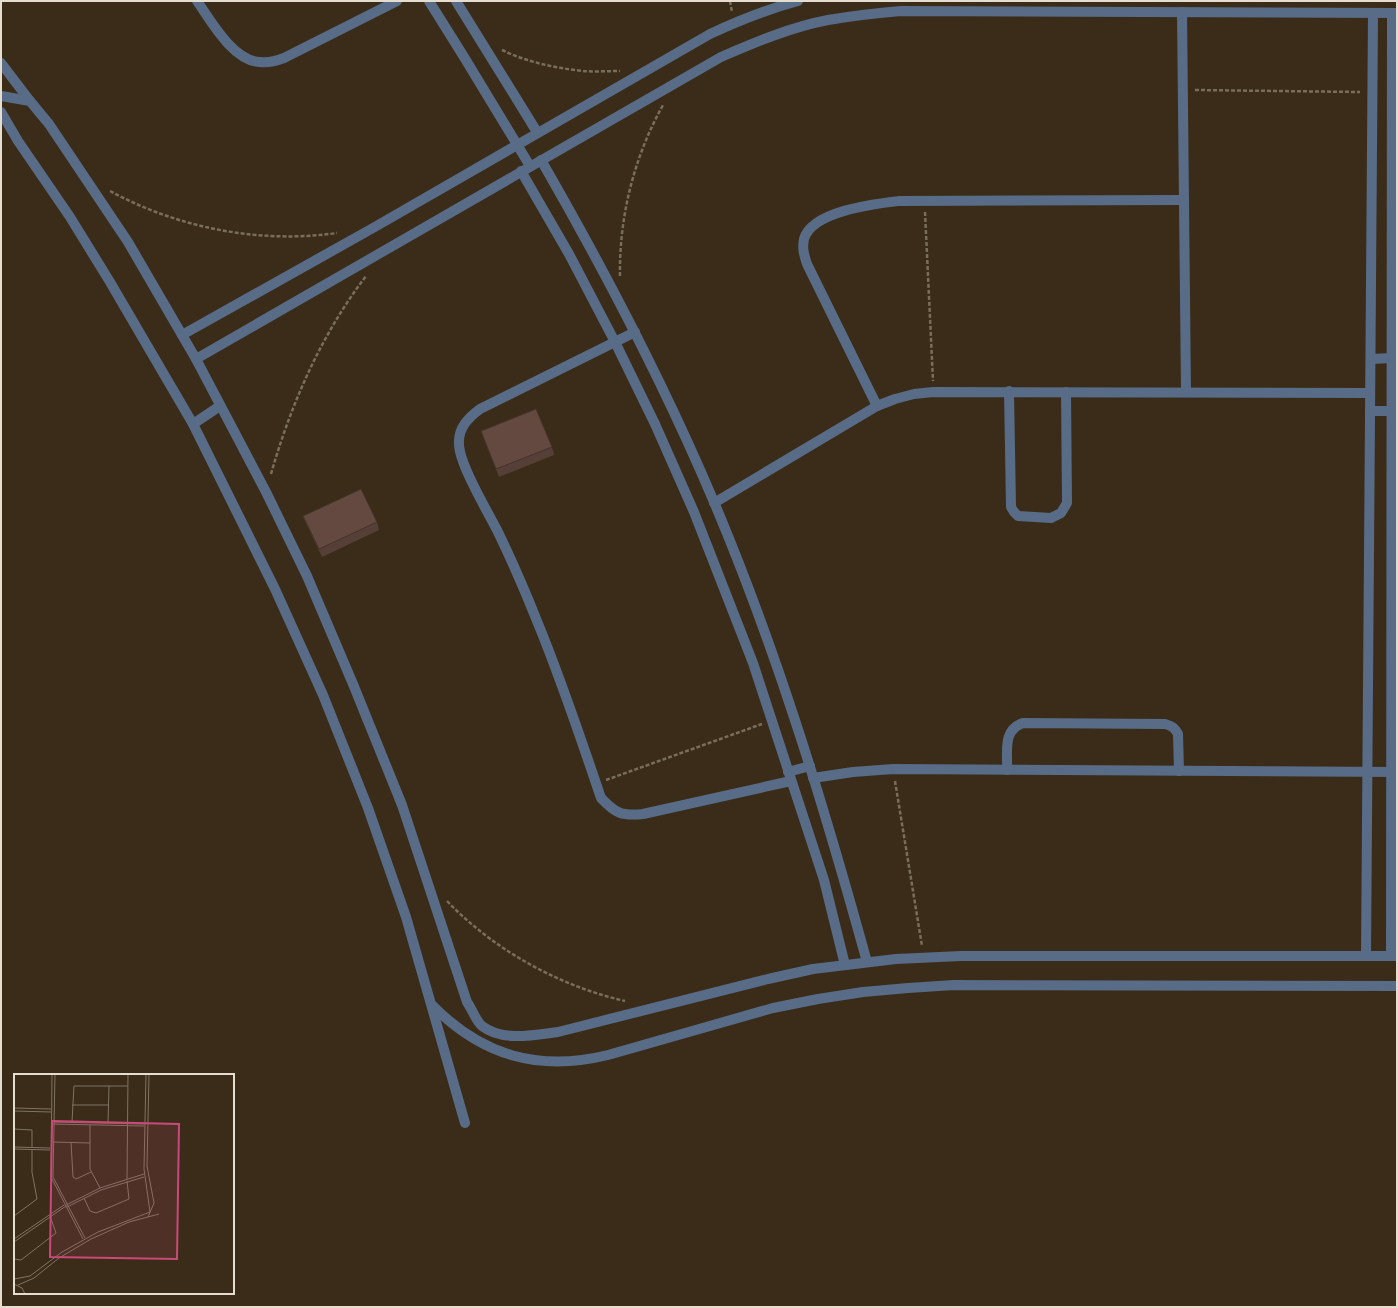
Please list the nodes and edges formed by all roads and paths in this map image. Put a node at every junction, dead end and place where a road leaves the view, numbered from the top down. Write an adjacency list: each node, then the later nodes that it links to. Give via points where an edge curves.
1 (197, 1): 2 (street, via 232,48 244,58 271,62 284,58)
2 (397, 1)
3 (429, 1): 19 (street)
4 (456, 1): 18 (street)
5 (798, 1): 18 (street, via 710,34)
6 (1182, 12): 7 (street); 12 (street, via 901,11 864,14 827,20 755,42 721,57); 13 (street)
7 (1373, 13): 8 (street); 14 (street)
8 (1395, 13): 25 (street)
9 (500, 49): 11 (path, via 548,66 584,71)
10 (1, 63): 16 (street)
11 (627, 70)
12 (674, 85): 20 (street); 28 (path, via 652,125 635,168 625,212 619,257)
13 (1183, 90): 14 (path); 24 (street)
14 (1373, 92): 34 (street)
15 (1, 96): 16 (street)
16 (30, 101): 30 (street, via 49,124 128,242)
17 (1, 112): 44 (street, via 106,275)
18 (537, 132): 19 (street)
19 (517, 144): 21 (street); 30 (street)
20 (541, 160): 21 (street); 29 (street, via 589,243)
21 (526, 169): 31 (street); 33 (street)
22 (104, 188): 26 (path, via 129,202 176,219 224,231 274,236)
23 (925, 200): 24 (street); 35 (path); 41 (street, via 873,204 848,210 823,219 812,227 805,238 803,251 807,264)
24 (1184, 200): 38 (street)
25 (1395, 201): 32 (street)
26 (338, 233)
27 (367, 275): 45 (path, via 334,325 309,371 278,448)
28 (620, 280)
29 (635, 332): 31 (street); 46 (street, via 676,415)
30 (182, 335): 33 (street)
31 (615, 342): 48 (street, via 694,512 753,663); 57 (street, via 480,409 467,420 460,431 458,444 464,465 499,533 537,621)
32 (1392, 358): 34 (street); 43 (street)
33 (196, 359): 40 (street)
34 (1370, 359): 39 (street)
35 (934, 392): 36 (street); 41 (street, via 901,397)
36 (1010, 392): 37 (street); 37 (street, via 1010,507 1018,516 1051,518 1061,513 1067,503)
37 (1066, 392): 38 (street)
38 (1186, 392): 39 (street)
39 (1370, 393): 42 (street)
40 (220, 406): 44 (street); 45 (street)
41 (877, 406): 46 (street)
42 (1370, 411): 43 (street); 53 (street)
43 (1392, 411): 47 (street)
44 (193, 424): 66 (street, via 275,589 326,702 368,808 406,917)
45 (266, 492): 63 (street, via 307,576 402,805 467,1002 481,1025 496,1034 525,1036 558,1032 768,979)
46 (714, 503): 49 (street, via 755,606)
47 (1394, 577): 54 (street)
48 (772, 721): 55 (street); 57 (path)
49 (810, 766): 55 (street); 56 (street)
50 (893, 769): 51 (street); 56 (street); 61 (path)
51 (1007, 770): 52 (street); 52 (street, via 1010,732 1018,725 1031,723 1165,724 1175,729 1178,734)
52 (1179, 771): 53 (street)
53 (1368, 772): 54 (street); 59 (street)
54 (1394, 772): 60 (street)
55 (789, 777): 57 (street, via 627,816 612,810 601,798); 63 (street, via 824,880)
56 (813, 778): 62 (street)
57 (596, 784)
58 (442, 896): 65 (path, via 492,940 529,964 568,983)
59 (1366, 956): 60 (street); 61 (street)
60 (1394, 956)
61 (924, 957): 62 (street)
62 (867, 962): 63 (street)
63 (844, 964)
64 (1397, 986): 66 (street, via 954,985 908,988 825,998 773,1008 608,1055 571,1062 533,1060 495,1049 460,1030)
65 (631, 1003)
66 (431, 1004): 67 (street)
67 (465, 1123)

